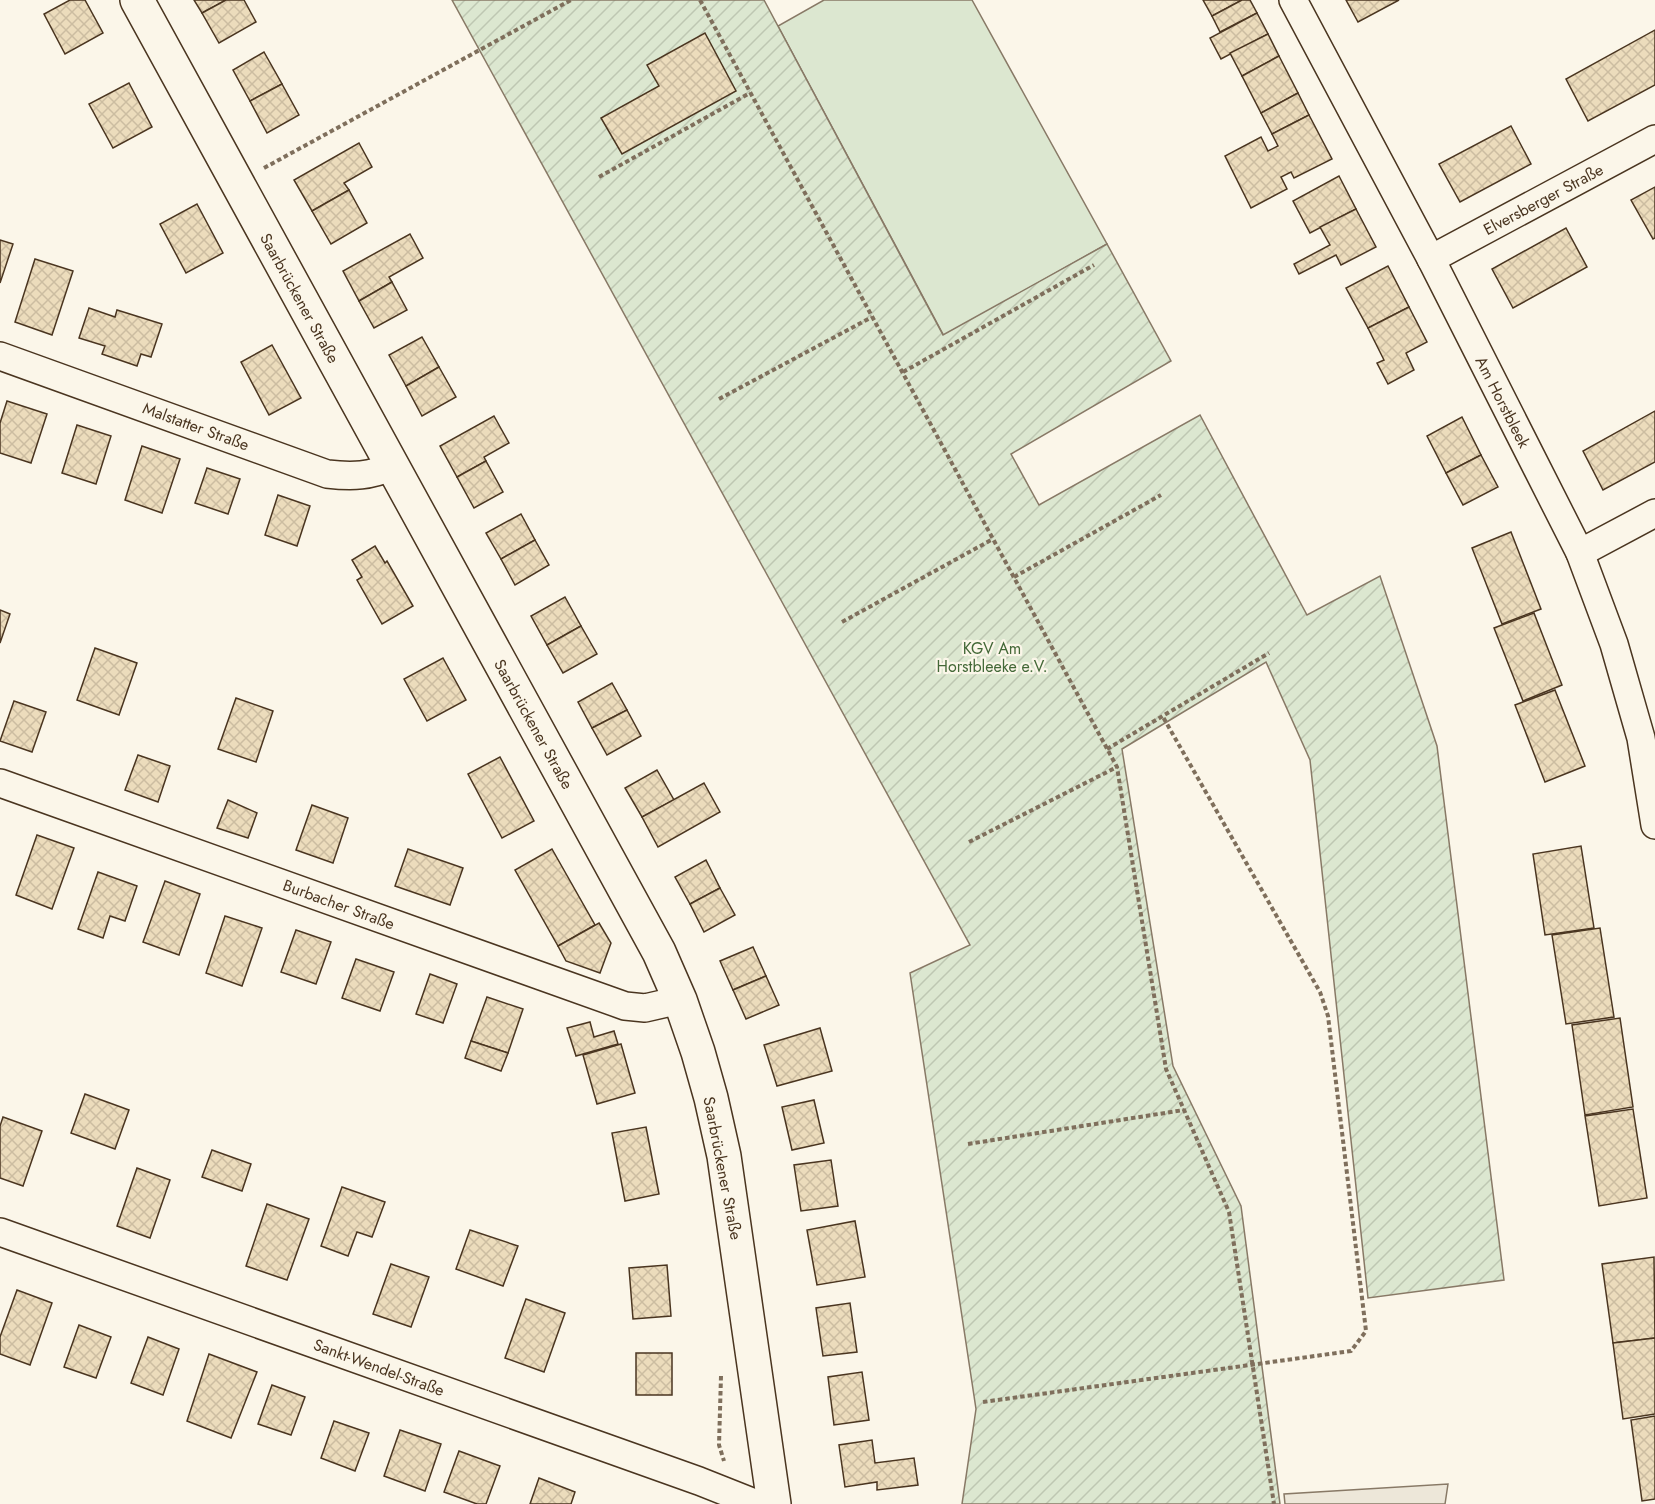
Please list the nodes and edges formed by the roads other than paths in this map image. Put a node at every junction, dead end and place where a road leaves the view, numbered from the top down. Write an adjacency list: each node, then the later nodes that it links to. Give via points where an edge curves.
1 (137, 0): 6 (street, Saarbrückener Straße)
2 (1293, 0): 4 (street, Am Horstbleek)
3 (1655, 139): 4 (street, Elversberger Straße)
4 (1431, 259): 8 (street, Am Horstbleek)
5 (0, 356): 6 (street, Malstatter Straße, via 327,474 353,477)
6 (394, 466): 11 (street, Saarbrückener Straße, via 659,952)
7 (1655, 513): 8 (street)
8 (1580, 553): 10 (street, Am Horstbleek, via 1614,644 1641,738)
9 (0, 783): 11 (street, Burbacher Straße, via 625,1006 645,1008)
10 (1655, 825)
11 (680, 1000): 14 (street, Saarbrückener Straße, via 711,1098 724,1156)
12 (0, 1232): 13 (street, Sankt-Wendel-Straße)
13 (757, 1504)
14 (774, 1504)

